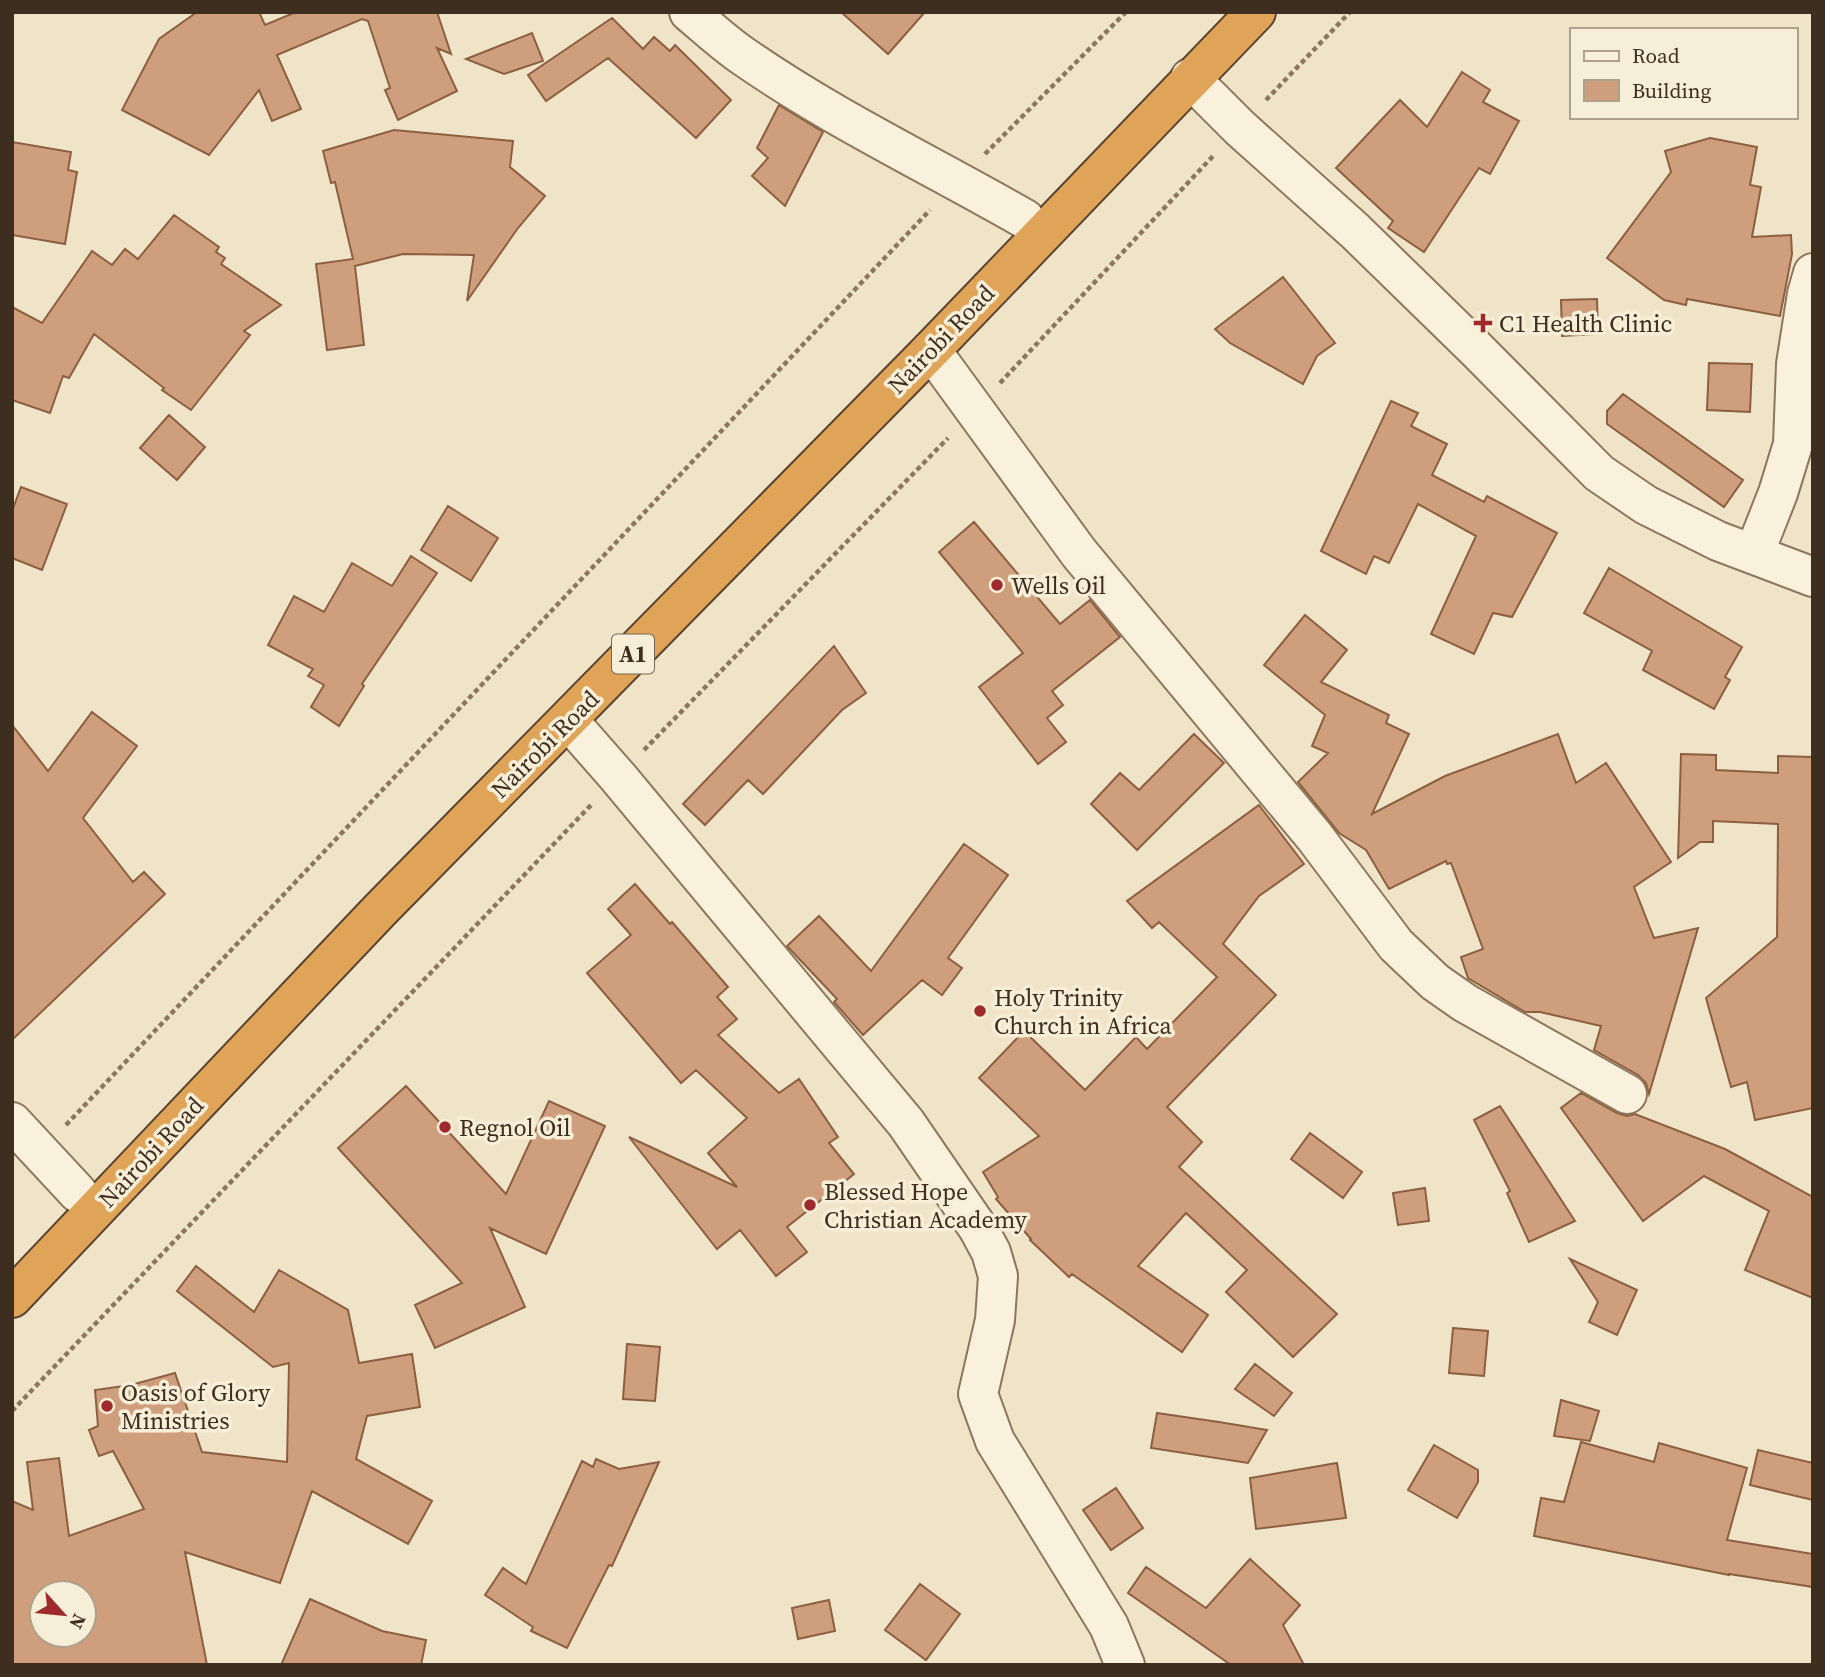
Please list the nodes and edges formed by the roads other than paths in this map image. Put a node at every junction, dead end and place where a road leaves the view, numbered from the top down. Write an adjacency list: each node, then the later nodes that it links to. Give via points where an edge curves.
1 (689, 12): 5 (street, via 742,56 866,132)
2 (1231, 12): 5 (highway, Nairobi Road / A1)
3 (1256, 12): 4 (highway, Nairobi Road / A1)
4 (1190, 78): 7 (highway, Nairobi Road / A1); 8 (street, via 1477,349 1599,473 1646,505)
5 (1025, 219): 13 (highway, Nairobi Road / A1)
6 (1813, 273): 8 (street, via 1796,364 1793,444)
7 (931, 350): 10 (highway, Nairobi Road / A1); 11 (street, via 1079,553 1314,836 1396,945 1465,1003)
8 (1754, 554): 9 (street)
9 (1813, 577)
10 (568, 720): 15 (highway, Nairobi Road / A1, via 380,910); 16 (street, via 906,1123 978,1228 998,1276 996,1320 978,1394 995,1441 1109,1626)
11 (1627, 1094)
12 (12, 1122): 13 (street)
13 (78, 1193): 14 (highway, Nairobi Road / A1)
14 (12, 1261)
15 (12, 1298)
16 (1125, 1665)

